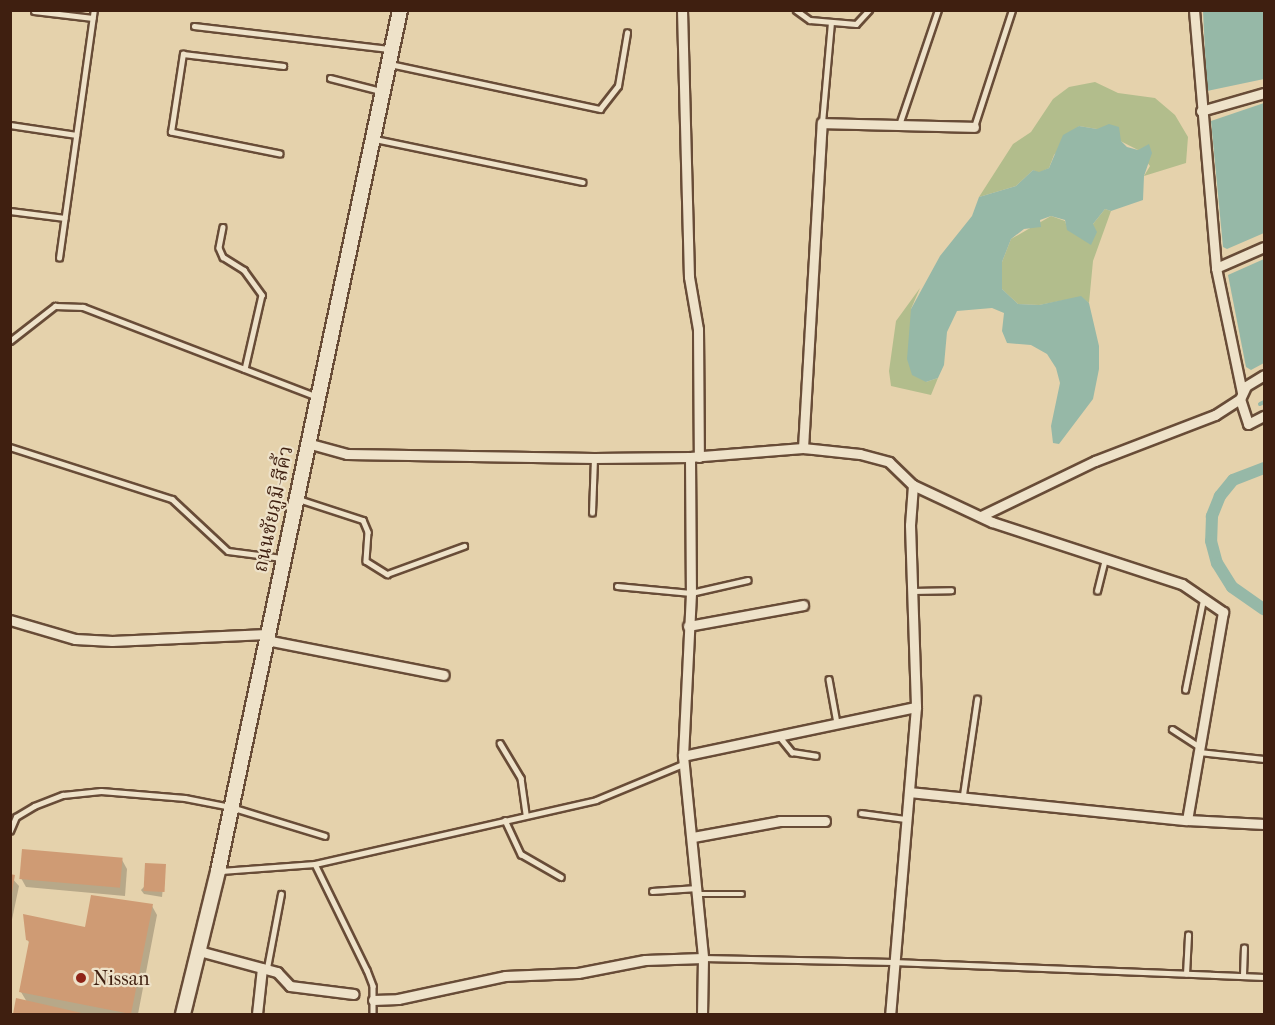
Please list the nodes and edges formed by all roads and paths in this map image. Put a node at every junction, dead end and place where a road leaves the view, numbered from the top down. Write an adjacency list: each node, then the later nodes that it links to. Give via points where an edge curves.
1 (34, 10): 10 (lane)
2 (94, 10): 10 (lane)
3 (400, 10): 14 (main road, ถนนชัยภูมิ-สีคิ้ว)
4 (682, 10): 44 (street, via 689,277 698,329)
5 (796, 10): 11 (lane, via 810,20)
6 (869, 10): 11 (lane, via 856,24)
7 (938, 10): 23 (lane)
8 (1012, 10): 24 (lane)
9 (1194, 10): 20 (street)
10 (93, 18): 25 (lane)
11 (831, 22): 21 (lane)
12 (194, 26): 14 (lane)
13 (627, 33): 15 (lane, via 618,86 600,109)
14 (392, 49): 15 (main road, ถนนชัยภูมิ-สีคิ้ว)
15 (390, 64): 18 (main road, ถนนชัยภูมิ-สีคิ้ว)
16 (283, 66): 27 (lane, via 183,54 171,132)
17 (330, 78): 18 (lane)
18 (383, 92): 26 (main road, ถนนชัยภูมิ-สีคิ้ว)
19 (1264, 93): 20 (street)
20 (1201, 111): 34 (street)
21 (822, 123): 23 (street); 43 (street)
22 (10, 125): 25 (lane)
23 (899, 125): 24 (street)
24 (974, 127)
25 (76, 135): 30 (lane)
26 (373, 138): 28 (lane); 38 (main road, ถนนชัยภูมิ-สีคิ้ว)
27 (280, 154)
28 (583, 182)
29 (10, 211): 30 (lane)
30 (65, 218): 33 (lane)
31 (223, 227): 36 (lane, via 219,248 223,257 244,270 262,295)
32 (1264, 248): 34 (street)
33 (60, 258)
34 (1216, 268): 39 (street)
35 (10, 341): 36 (lane, via 55,306 83,307)
36 (244, 369): 38 (lane)
37 (1264, 375): 39 (street)
38 (317, 397): 41 (main road, ถนนชัยภูมิ-สีคิ้ว)
39 (1241, 399): 40 (street, via 1248,424); 49 (street, via 1163,438 1095,461)
40 (1264, 416)
41 (307, 443): 45 (street, via 347,454); 47 (main road, ถนนชัยภูมิ-สีคิ้ว)
42 (11, 448): 51 (lane, via 172,500 228,551)
43 (803, 448): 44 (street); 46 (street, via 860,454 889,462)
44 (695, 457): 45 (street); 58 (street)
45 (594, 458): 48 (lane)
46 (913, 485): 49 (street); 56 (street)
47 (295, 498): 50 (lane, via 363,520 368,532 366,561 387,574); 51 (main road, ถนนชัยภูมิ-สีคิ้ว)
48 (592, 513)
49 (981, 516): 52 (street)
50 (464, 546)
51 (283, 558): 63 (main road, ถนนชัยภูมิ-สีคิ้ว)
52 (1105, 560): 57 (lane); 59 (street, via 1182,584)
53 (748, 580): 58 (lane)
54 (617, 586): 58 (lane)
55 (951, 590): 56 (lane)
56 (912, 591): 68 (street)
57 (1097, 591)
58 (691, 593): 62 (street)
59 (1204, 597): 66 (lane); 73 (street, via 1223,612)
60 (803, 605): 62 (street)
61 (10, 620): 63 (street, via 75,639)
62 (688, 626): 76 (street)
63 (267, 637): 64 (street); 79 (main road, ถนนชัยภูมิ-สีคิ้ว)
64 (444, 675)
65 (829, 679): 69 (lane)
66 (1185, 690)
67 (977, 699): 78 (lane)
68 (916, 707): 69 (street); 77 (street)
69 (837, 723): 71 (street)
70 (1172, 729): 73 (lane)
71 (779, 736): 74 (lane, via 792,752); 76 (street)
72 (500, 743): 81 (lane, via 521,778)
73 (1200, 749): 75 (lane); 84 (street)
74 (816, 756)
75 (1264, 759)
76 (683, 760): 81 (lane, via 596,800); 89 (street)
77 (909, 792): 78 (street); 82 (street)
78 (963, 795): 84 (street)
79 (231, 807): 87 (lane, via 185,798 101,791 63,795 16,817); 88 (lane); 91 (main road, ถนนชัยภูมิ-สีคิ้ว)
80 (861, 813): 82 (lane)
81 (526, 815): 83 (lane)
82 (906, 819): 101 (street)
83 (505, 820): 90 (lane); 92 (lane, via 521,854)
84 (1186, 820): 86 (street)
85 (825, 821): 89 (street, via 780,821)
86 (1264, 824)
87 (10, 831)
88 (325, 836)
89 (693, 837): 94 (street)
90 (315, 864): 91 (lane); 107 (lane, via 367,970)
91 (218, 871): 99 (main road, ถนนชัยภูมิ-สีคิ้ว)
92 (561, 877)
93 (652, 891): 94 (lane)
94 (697, 891): 96 (lane); 100 (street)
95 (281, 894): 102 (lane)
96 (742, 894)
97 (1188, 935): 103 (lane)
98 (1244, 948): 104 (lane)
99 (199, 951): 102 (street); 108 (main road, ถนนชัยภูมิ-สีคิ้ว)
100 (703, 958): 101 (lane); 107 (street, via 645,960 578,973 505,976 399,999); 111 (street)
101 (893, 962): 103 (lane); 112 (street)
102 (265, 968): 106 (street, via 277,972 290,986); 109 (street)
103 (1186, 974): 104 (lane)
104 (1243, 975): 105 (lane)
105 (1264, 977)
106 (354, 994)
107 (373, 1000): 110 (lane)
108 (183, 1014)
109 (257, 1014)
110 (374, 1014)
111 (702, 1014)
112 (890, 1014)

